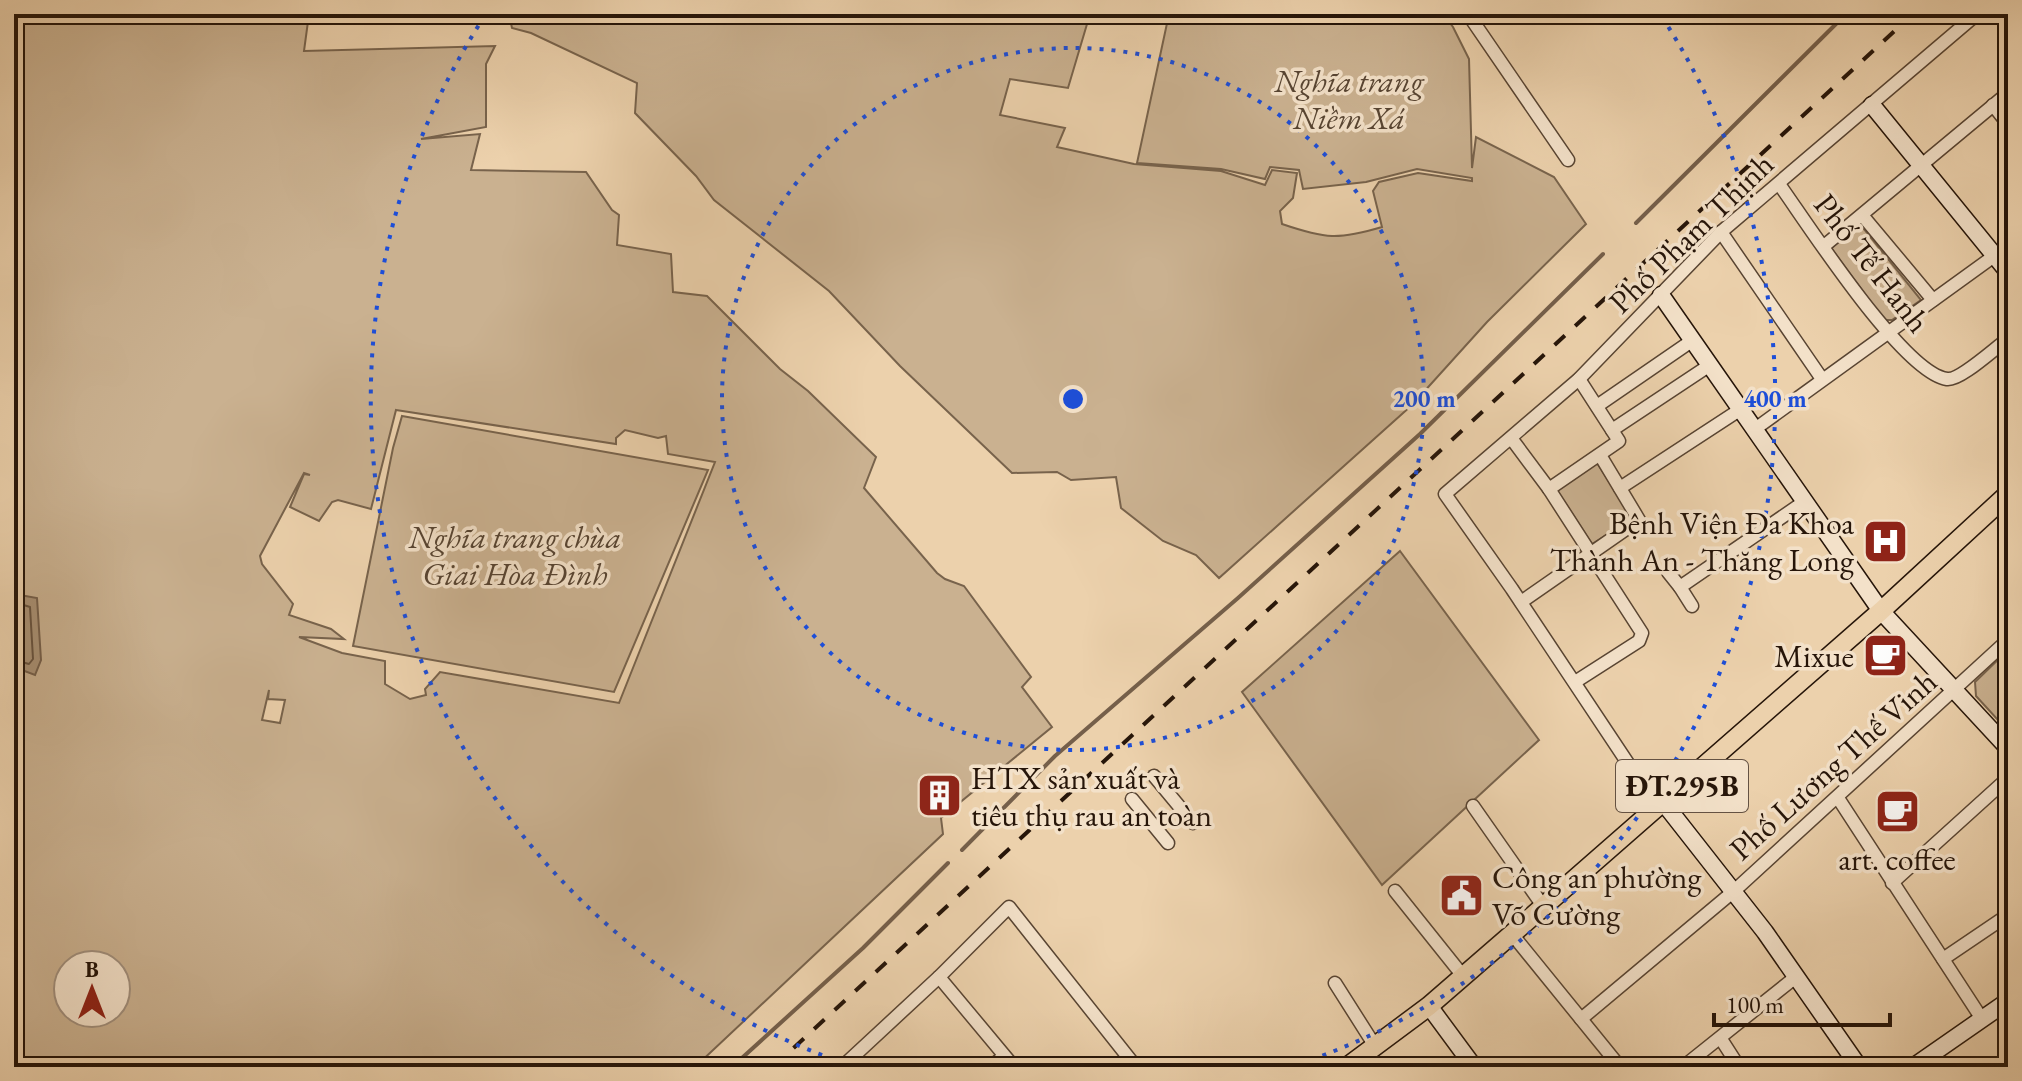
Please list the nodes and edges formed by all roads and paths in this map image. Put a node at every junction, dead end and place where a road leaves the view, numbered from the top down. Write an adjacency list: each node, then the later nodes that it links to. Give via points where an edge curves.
1 (1468, 14): 7 (street)
2 (1977, 14): 4 (street, Phố Phạm Thịnh)
3 (2008, 93): 5 (street)
4 (1872, 105): 8 (street); 9 (street, Phố Phạm Thịnh)
5 (1993, 105): 6 (street); 8 (street)
6 (2008, 124)
7 (1568, 160)
8 (1922, 165): 10 (street); 13 (street)
9 (1779, 184): 11 (street, Phố Phạm Thịnh); 12 (street, Phố Tế Hanh)
10 (1862, 215): 12 (street); 16 (street, Phố Tế Hanh)
11 (1721, 232): 15 (street, Phố Phạm Thịnh); 22 (street)
12 (1824, 246): 17 (street, Phố Tế Hanh)
13 (2002, 250): 14 (street); 16 (street)
14 (2008, 272)
15 (1661, 295): 19 (street); 21 (street, Phố Phạm Thịnh)
16 (1933, 300): 17 (street)
17 (1887, 333): 18 (street, Phố Tế Hanh, via 1924,367 1950,380); 22 (street)
18 (2008, 339)
19 (1693, 340): 20 (street); 23 (street)
20 (1710, 365): 24 (street); 26 (street)
21 (1579, 379): 23 (street); 27 (street, Phố Phạm Thịnh)
22 (1822, 379): 25 (street)
23 (1597, 406): 26 (street)
24 (1741, 409): 25 (street); 29 (street)
25 (1755, 429): 32 (street)
26 (1612, 430): 28 (street, via 1619,441)
27 (1511, 438): 30 (street); 36 (street, Phố Phạm Thịnh, via 1445,494)
28 (1600, 455): 29 (street); 30 (street)
29 (1620, 488): 33 (street, via 1639,520)
30 (1549, 489): 33 (street)
31 (2008, 494): 38 (main road, ĐT.295B)
32 (1804, 502): 35 (street); 38 (street)
33 (1593, 554): 36 (street); 40 (street, via 1642,637)
34 (1668, 572): 35 (street)
35 (1680, 587): 37 (street)
36 (1521, 602): 40 (street)
37 (1692, 606)
38 (1881, 611): 41 (street); 47 (main road, ĐT.295B)
39 (2008, 640): 41 (street, Phố Lương Thế Vinh)
40 (1575, 682): 47 (street, via 1620,754)
41 (1953, 691): 42 (street); 45 (street, Phố Lương Thế Vinh)
42 (2008, 748)
43 (1154, 776): 49 (street)
44 (2008, 778): 51 (street)
45 (1838, 798): 51 (street); 53 (street, Phố Lương Thế Vinh)
46 (1132, 799): 50 (street)
47 (1660, 804): 53 (street); 54 (main road, ĐT.295B)
48 (1473, 806): 54 (street)
49 (1193, 823)
50 (1168, 843)
51 (1892, 883): 57 (street)
52 (1395, 891): 58 (street)
53 (1734, 891): 59 (street); 64 (street, Phố Lương Thế Vinh)
54 (1543, 906): 56 (main road, ĐT.295B)
55 (2008, 915): 57 (street)
56 (1512, 934): 58 (main road, ĐT.295B); 64 (street)
57 (1943, 959): 65 (street)
58 (1463, 976): 63 (main road, ĐT.295B)
59 (1797, 976): 66 (street); 78 (street)
60 (939, 977): 68 (street); 69 (street); 72 (street, via 1009,907)
61 (1335, 983): 67 (street)
62 (2008, 1001): 65 (street)
63 (1429, 1006): 67 (main road, ĐT.295B); 74 (street)
64 (1581, 1019): 75 (street)
65 (1982, 1019): 79 (street)
66 (1721, 1039): 76 (street); 77 (street)
67 (1375, 1046): 73 (main road, ĐT.295B)
68 (1004, 1056): 70 (street); 71 (street)
69 (842, 1067)
70 (991, 1067)
71 (1014, 1067)
72 (1136, 1067)
73 (1347, 1067)
74 (1474, 1067)
75 (1620, 1067)
76 (1683, 1067)
77 (1739, 1067)
78 (1859, 1067)
79 (1913, 1067)

